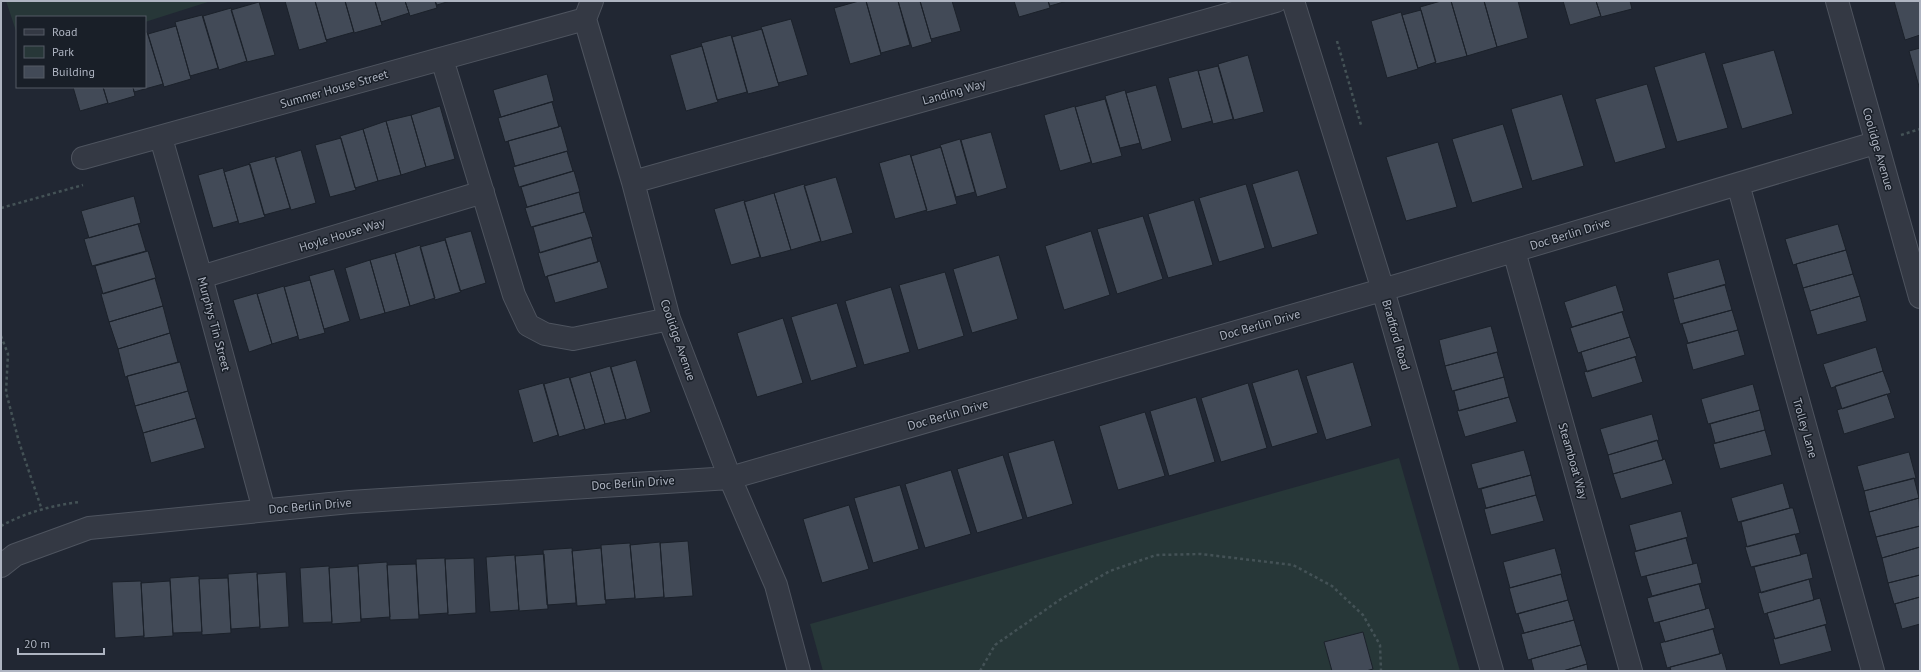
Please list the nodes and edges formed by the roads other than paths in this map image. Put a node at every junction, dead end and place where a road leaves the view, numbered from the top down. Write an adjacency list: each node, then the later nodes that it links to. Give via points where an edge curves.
1 (1276, 1): 9 (street, Landing Way)
2 (1293, 1): 14 (street, Bradford Road)
3 (1836, 1): 7 (street, Coolidge Avenue)
4 (589, 10): 5 (street, Summer House Street); 9 (street, Coolidge Avenue)
5 (442, 59): 6 (street, Summer House Street); 11 (street)
6 (161, 138): 8 (street, Summer House Street); 13 (street, Murphys Tin Street)
7 (1876, 143): 10 (street, Doc Berlin Drive); 15 (street, Coolidge Avenue)
8 (83, 158)
9 (632, 182): 16 (street, Coolidge Avenue)
10 (1738, 184): 12 (street, Doc Berlin Drive); 23 (street, Trolley Lane)
11 (483, 192): 13 (street, Hoyle House Way); 16 (street, via 514,295 528,325 546,334 573,339)
12 (1514, 251): 14 (street, Doc Berlin Drive); 22 (street, Steamboat Way)
13 (201, 277): 18 (street, Murphys Tin Street)
14 (1384, 290): 17 (street, Doc Berlin Drive); 21 (street, Bradford Road)
15 (1920, 297)
16 (669, 319): 17 (street, Coolidge Avenue)
17 (730, 478): 18 (street, Doc Berlin Drive, via 350,502); 20 (street, Coolidge Avenue, via 776,585)
18 (264, 510): 19 (street, Doc Berlin Drive, via 89,528 15,555)
19 (1, 566)
20 (799, 671)
21 (1492, 671)
22 (1631, 671)
23 (1873, 671)

